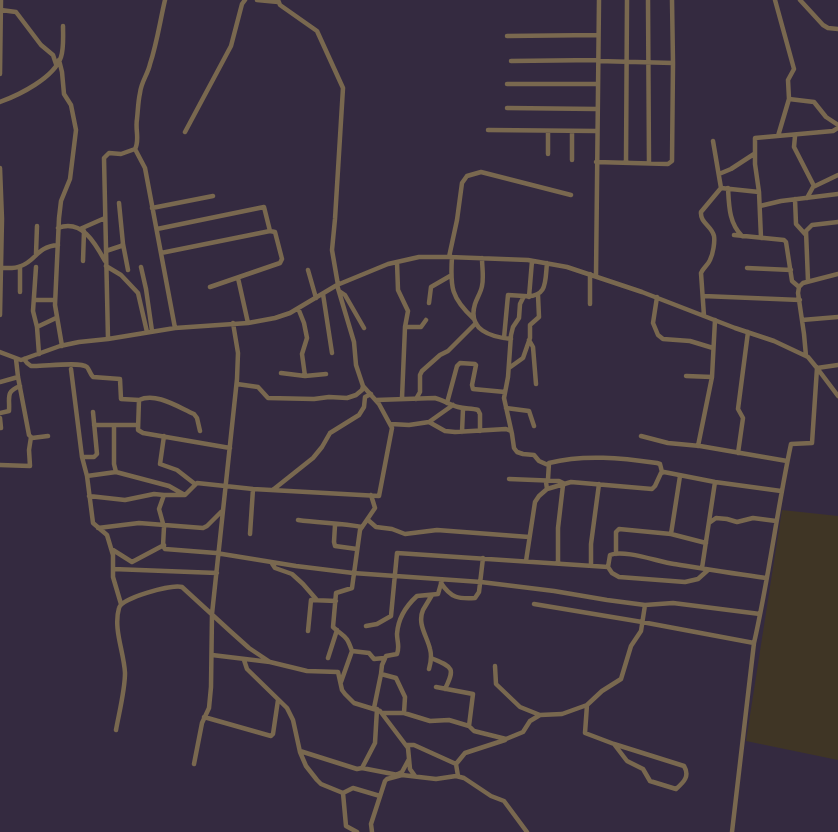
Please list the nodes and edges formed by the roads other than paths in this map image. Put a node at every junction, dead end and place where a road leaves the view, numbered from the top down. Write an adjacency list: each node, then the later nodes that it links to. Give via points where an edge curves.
1 (1, 0): 12 (street)
2 (165, 0): 39 (street, via 151,63 139,93 138,143)
3 (244, 0): 35 (street, via 231,46)
4 (257, 0): 10 (street)
5 (599, 0): 15 (street)
6 (627, 0): 20 (street)
7 (648, 0): 21 (street)
8 (672, 0): 22 (street)
9 (800, 0): 14 (street, via 823,25)
10 (278, 1): 104 (street, via 317,31 343,88 332,250)
11 (776, 1): 26 (street, via 794,68 788,82)
12 (1, 10): 19 (street, via 16,12 40,45); 23 (street)
13 (63, 26): 19 (street)
14 (838, 29)
15 (598, 35): 16 (street); 18 (street)
16 (507, 36)
17 (511, 61): 18 (street)
18 (598, 61): 20 (street); 25 (street)
19 (58, 62): 27 (street, via 51,73 18,95); 61 (street, via 76,130 70,179 61,201)
20 (626, 62): 21 (street); 44 (street)
21 (649, 62): 22 (street); 45 (street)
22 (674, 63): 45 (street, via 672,158 668,164)
23 (0, 74)
24 (507, 84): 25 (street)
25 (598, 84): 29 (street)
26 (790, 99): 30 (street, via 814,102); 36 (street)
27 (0, 102)
28 (507, 108): 29 (street)
29 (597, 109): 34 (street)
30 (838, 127): 37 (street, via 833,131)
31 (488, 130): 32 (street)
32 (548, 131): 33 (street); 40 (street)
33 (572, 131): 34 (street); 42 (street)
34 (597, 131): 43 (street)
35 (185, 132)
36 (778, 136): 37 (street); 41 (street, via 756,137)
37 (795, 136): 49 (street, via 794,147)
38 (713, 141): 47 (street)
39 (135, 149): 60 (street, via 145,168); 62 (street, via 105,155)
40 (548, 154)
41 (754, 154): 47 (street); 52 (street)
42 (572, 160)
43 (596, 162): 44 (street); 99 (street)
44 (626, 163): 45 (street)
45 (649, 163)
46 (0, 168): 73 (street)
47 (719, 174): 50 (street)
48 (838, 175): 49 (street)
49 (814, 186): 56 (street)
50 (721, 188): 51 (street); 110 (street, via 700,215 714,237 710,261 701,273)
51 (728, 188): 52 (street); 72 (street, via 732,221)
52 (759, 192): 59 (street)
53 (571, 194): 80 (street, via 482,172 467,176 462,183)
54 (838, 194): 56 (street)
55 (212, 196): 60 (street)
56 (807, 198): 57 (street)
57 (795, 199): 59 (street); 70 (street, via 796,224)
58 (119, 203): 75 (street)
59 (760, 206): 74 (street)
60 (152, 208): 67 (street)
61 (59, 218): 64 (street); 66 (street)
62 (105, 218): 68 (street); 77 (street)
63 (838, 222): 70 (street, via 809,227)
64 (66, 225): 66 (street); 68 (street)
65 (36, 226): 79 (street)
66 (58, 228): 76 (street)
67 (156, 229): 69 (street, via 264,207); 78 (street)
68 (82, 230): 82 (street); 86 (street, via 96,244)
69 (270, 231): 78 (street); 101 (street, via 275,232 281,262)
70 (805, 234): 102 (street)
71 (734, 235): 72 (street)
72 (742, 236): 74 (street)
73 (1, 238): 89 (street)
74 (762, 238): 94 (street, via 786,242)
75 (123, 244): 77 (street); 92 (street)
76 (58, 245): 79 (street, via 44,248); 114 (street)
77 (106, 250): 86 (street)
78 (161, 253): 131 (street)
79 (36, 254): 87 (street)
80 (450, 257): 81 (street); 84 (street, via 419,257); 98 (street)
81 (482, 258): 83 (street); 126 (street, via 483,284 475,305)
82 (83, 261)
83 (532, 261): 85 (street); 109 (street)
84 (397, 262): 104 (street); 130 (street, via 398,290 408,311)
85 (547, 263): 96 (street); 108 (street, via 544,288)
86 (106, 264): 95 (street); 100 (street)
87 (20, 267): 89 (street); 106 (street)
88 (36, 267): 113 (street)
89 (1, 268): 119 (street)
90 (141, 268): 133 (street)
91 (747, 268): 94 (street)
92 (128, 270)
93 (308, 270): 112 (street)
94 (791, 270): 105 (street, via 794,283)
95 (116, 271): 100 (street); 133 (street, via 140,297)
96 (590, 274): 99 (street); 117 (street)
97 (838, 274): 102 (street)
98 (450, 276): 116 (street, via 431,287); 126 (street, via 452,291)
99 (596, 276): 111 (street)
100 (106, 278): 136 (street)
101 (238, 278): 103 (street); 128 (street)
102 (808, 281): 105 (street)
103 (210, 287)
104 (338, 287): 107 (street); 132 (street); 161 (street)
105 (799, 287): 115 (street)
106 (20, 292)
107 (323, 294): 112 (street); 142 (street)
108 (538, 294): 109 (street); 138 (street, via 540,315 530,325)
109 (526, 296): 135 (street, via 507,296); 137 (street, via 520,304 519,318 513,326)
110 (703, 296): 115 (street); 120 (street)
111 (657, 297): 120 (street); 140 (street, via 653,323 658,335 663,339 690,341)
112 (316, 298): 118 (street)
113 (35, 300): 114 (street); 129 (street, via 33,311)
114 (55, 300): 122 (street)
115 (800, 300): 125 (street)
116 (429, 303)
117 (590, 304)
118 (298, 308): 128 (street, via 275,318); 153 (street, via 307,340 302,354)
119 (0, 316)
120 (704, 316): 124 (street)
121 (838, 317): 125 (street)
122 (56, 318): 129 (street); 139 (street)
123 (426, 320): 130 (street, via 421,328)
124 (715, 320): 134 (street); 140 (street)
125 (802, 320): 144 (street)
126 (475, 321): 135 (street, via 480,329); 168 (street, via 448,351 422,371)
127 (233, 323): 128 (street); 131 (street); 158 (street, via 238,353)
128 (248, 323)
129 (38, 327): 143 (street)
130 (406, 327): 167 (street)
131 (175, 328): 133 (street)
132 (364, 328)
133 (149, 332): 136 (street)
134 (748, 332): 144 (street); 195 (street, via 738,409 742,418)
135 (504, 338): 137 (street)
136 (108, 339): 139 (street)
137 (511, 339): 148 (street)
138 (529, 340): 148 (street, via 523,358); 159 (street, via 533,347)
139 (62, 346): 143 (street)
140 (714, 348): 156 (street)
141 (0, 352): 145 (street)
142 (332, 353)
143 (39, 354): 146 (street)
144 (806, 356): 149 (street)
145 (16, 359): 146 (street); 155 (street)
146 (24, 359): 169 (street, via 31,366 83,366 93,377 120,379 121,399)
147 (838, 365): 149 (street)
148 (509, 368): 162 (street)
149 (817, 368): 165 (street); 197 (street, via 812,443 791,444)
150 (71, 369): 196 (street)
151 (281, 373): 153 (street)
152 (326, 374): 153 (street)
153 (305, 376)
154 (686, 376): 156 (street)
155 (18, 377): 157 (street); 160 (street)
156 (712, 377): 193 (street)
157 (0, 382)
158 (237, 384): 164 (street, via 258,387 268,398 347,398); 194 (street)
159 (536, 384)
160 (20, 386): 176 (street, via 12,389 8,396 9,411); 192 (street)
161 (363, 386): 163 (street); 164 (street)
162 (505, 392): 171 (street, via 473,390 476,365 460,363); 173 (street)
163 (371, 394): 166 (street); 170 (street)
164 (356, 395): 166 (street)
165 (838, 396)
166 (365, 397): 212 (street, via 359,415 330,433 313,458)
167 (402, 398): 168 (street); 170 (street)
168 (416, 399): 171 (street, via 435,398)
169 (138, 400): 182 (street); 185 (street, via 156,398 194,414)
170 (376, 400): 179 (street)
171 (447, 403): 172 (street)
172 (453, 406): 174 (street); 178 (street)
173 (506, 408): 183 (street, via 528,411); 187 (street)
174 (464, 409): 186 (street, via 480,412); 188 (street)
175 (93, 412): 180 (street)
176 (0, 413)
177 (0, 418): 184 (street)
178 (429, 422): 179 (street); 188 (street, via 445,431)
179 (391, 424): 217 (street, via 379,496)
180 (94, 425): 181 (street); 196 (street, via 97,454 94,457)
181 (114, 425): 182 (street); 200 (street)
182 (138, 425): 190 (street, via 138,430 143,433)
183 (534, 426)
184 (1, 428)
185 (200, 431)
186 (480, 431): 187 (street); 188 (street)
187 (511, 431): 199 (street, via 517,452 534,455 539,462)
188 (462, 432)
189 (48, 436): 192 (street)
190 (164, 436): 194 (street); 207 (street, via 160,464 176,470)
191 (641, 436): 193 (street)
192 (31, 438): 198 (street, via 30,466)
193 (698, 446): 195 (street)
194 (230, 448): 210 (street)
195 (738, 453): 197 (street)
196 (82, 456): 202 (street)
197 (787, 461): 214 (street)
198 (0, 465)
199 (548, 465): 201 (street, via 572,458 626,458 659,463); 205 (street)
200 (116, 472): 202 (street); 216 (street, via 169,486)
201 (662, 472): 203 (street); 208 (street, via 652,489)
202 (87, 476): 218 (street)
203 (680, 476): 206 (street); 229 (street)
204 (508, 479): 205 (street)
205 (546, 482): 209 (street); 213 (street)
206 (715, 482): 214 (street); 223 (street)
207 (195, 484): 210 (street); 216 (street)
208 (599, 484): 209 (street, via 571,482); 241 (street)
209 (564, 485): 213 (street); 240 (street, via 558,528)
210 (225, 486): 211 (street); 219 (street)
211 (253, 490): 212 (street); 228 (street)
212 (273, 490): 217 (street)
213 (547, 490): 230 (street, via 536,501)
214 (781, 491): 222 (street)
215 (164, 495): 216 (street); 218 (street, via 125,500); 225 (street, via 159,509)
216 (184, 495)
217 (371, 495): 221 (street, via 376,507)
218 (89, 496): 227 (street, via 93,523)
219 (222, 510): 225 (street, via 203,528); 235 (street)
220 (298, 520): 224 (street)
221 (368, 520): 226 (street); 230 (street, via 376,527 405,534 437,530)
222 (776, 522): 223 (street, via 752,518 737,522 716,518); 248 (street)
223 (708, 523): 231 (street)
224 (335, 524): 226 (street); 234 (street, via 335,546)
225 (164, 525): 227 (street, via 138,523); 232 (street)
226 (362, 527): 234 (street)
227 (98, 528): 233 (street, via 107,534)
228 (250, 534)
229 (671, 534): 231 (street); 236 (street, via 617,530)
230 (529, 537): 238 (street)
231 (706, 543): 244 (street)
232 (164, 545): 233 (street, via 132,562); 235 (street, via 167,549)
233 (112, 549): 243 (street)
234 (357, 549): 246 (street)
235 (220, 553): 239 (street); 245 (street)
236 (616, 554): 242 (street, via 610,555); 244 (street)
237 (483, 558): 238 (street); 247 (street, via 397,552); 250 (street)
238 (526, 561): 240 (street)
239 (271, 562): 246 (street); 252 (street, via 274,568 292,574)
240 (558, 563): 241 (street)
241 (591, 566): 242 (street)
242 (608, 567): 244 (street, via 619,577 683,582 698,579)
243 (113, 568): 245 (street); 254 (street)
244 (705, 569): 248 (street)
245 (217, 573): 257 (street)
246 (354, 573): 247 (street); 253 (street, via 352,588 337,592)
247 (395, 576): 249 (street); 260 (street, via 390,617)
248 (766, 578): 258 (street)
249 (442, 582): 250 (street); 250 (street, via 450,594 474,599); 251 (street, via 439,594)
250 (481, 582): 256 (street)
251 (432, 596): 267 (street, via 418,596 403,611 397,635 397,654); 268 (street, via 423,611 422,626)
252 (316, 599): 253 (street); 262 (street, via 310,601)
253 (336, 600): 261 (street, via 333,627)
254 (120, 604): 257 (street, via 155,590 178,586); 284 (street, via 118,629 125,675)
255 (534, 604): 259 (street)
256 (646, 605): 258 (street, via 672,602); 259 (street)
257 (212, 614): 265 (street); 270 (street, via 249,648)
258 (760, 614): 263 (street)
259 (642, 622): 263 (street); 278 (street, via 620,679)
260 (366, 626)
261 (336, 630): 264 (street, via 349,640); 266 (street)
262 (308, 631)
263 (754, 643): 301 (street)
264 (352, 651): 267 (street, via 369,653 374,659); 274 (street)
265 (212, 655): 269 (street); 282 (street, via 209,706)
266 (328, 658)
267 (384, 658): 273 (street)
268 (431, 658): 272 (street); 276 (street, via 451,668 452,675)
269 (244, 660): 270 (street); 277 (street, via 247,669)
270 (270, 662): 274 (street, via 301,670 336,672)
271 (495, 666): 281 (street, via 496,684 520,707)
272 (429, 669)
273 (381, 674): 279 (street); 280 (street, via 398,681 405,697)
274 (340, 683): 279 (street, via 344,693 353,701)
275 (436, 687): 276 (street)
276 (445, 689): 283 (street, via 473,694)
277 (278, 700): 282 (street, via 271,736); 288 (street, via 293,720)
278 (587, 705): 281 (street, via 562,714); 287 (street, via 585,732)
279 (378, 710): 280 (street); 286 (street); 292 (street, via 375,743)
280 (404, 713): 283 (street, via 430,721 449,720)
281 (540, 715): 285 (street, via 530,721 523,732)
282 (204, 717): 290 (street)
283 (469, 726): 285 (street)
284 (116, 730)
285 (506, 739): 291 (street, via 465,753)
286 (406, 744): 289 (street); 291 (street)
287 (614, 744): 287 (street, via 684,766 686,778 676,789 651,782 643,769 626,760)
288 (300, 751): 292 (street); 296 (street, via 318,782)
289 (410, 758): 293 (street); 294 (street, via 410,769)
290 (194, 764)
291 (456, 764): 295 (street)
292 (362, 768): 293 (street)
293 (398, 775): 294 (street); 297 (street, via 386,780)
294 (415, 776): 295 (street, via 438,779)
295 (458, 776): 300 (street, via 504,801)
296 (343, 792): 297 (street, via 353,788); 298 (street, via 346,826)
297 (380, 796): 299 (street, via 371,824)
298 (357, 832)
299 (372, 832)
300 (527, 832)
301 (732, 832)

